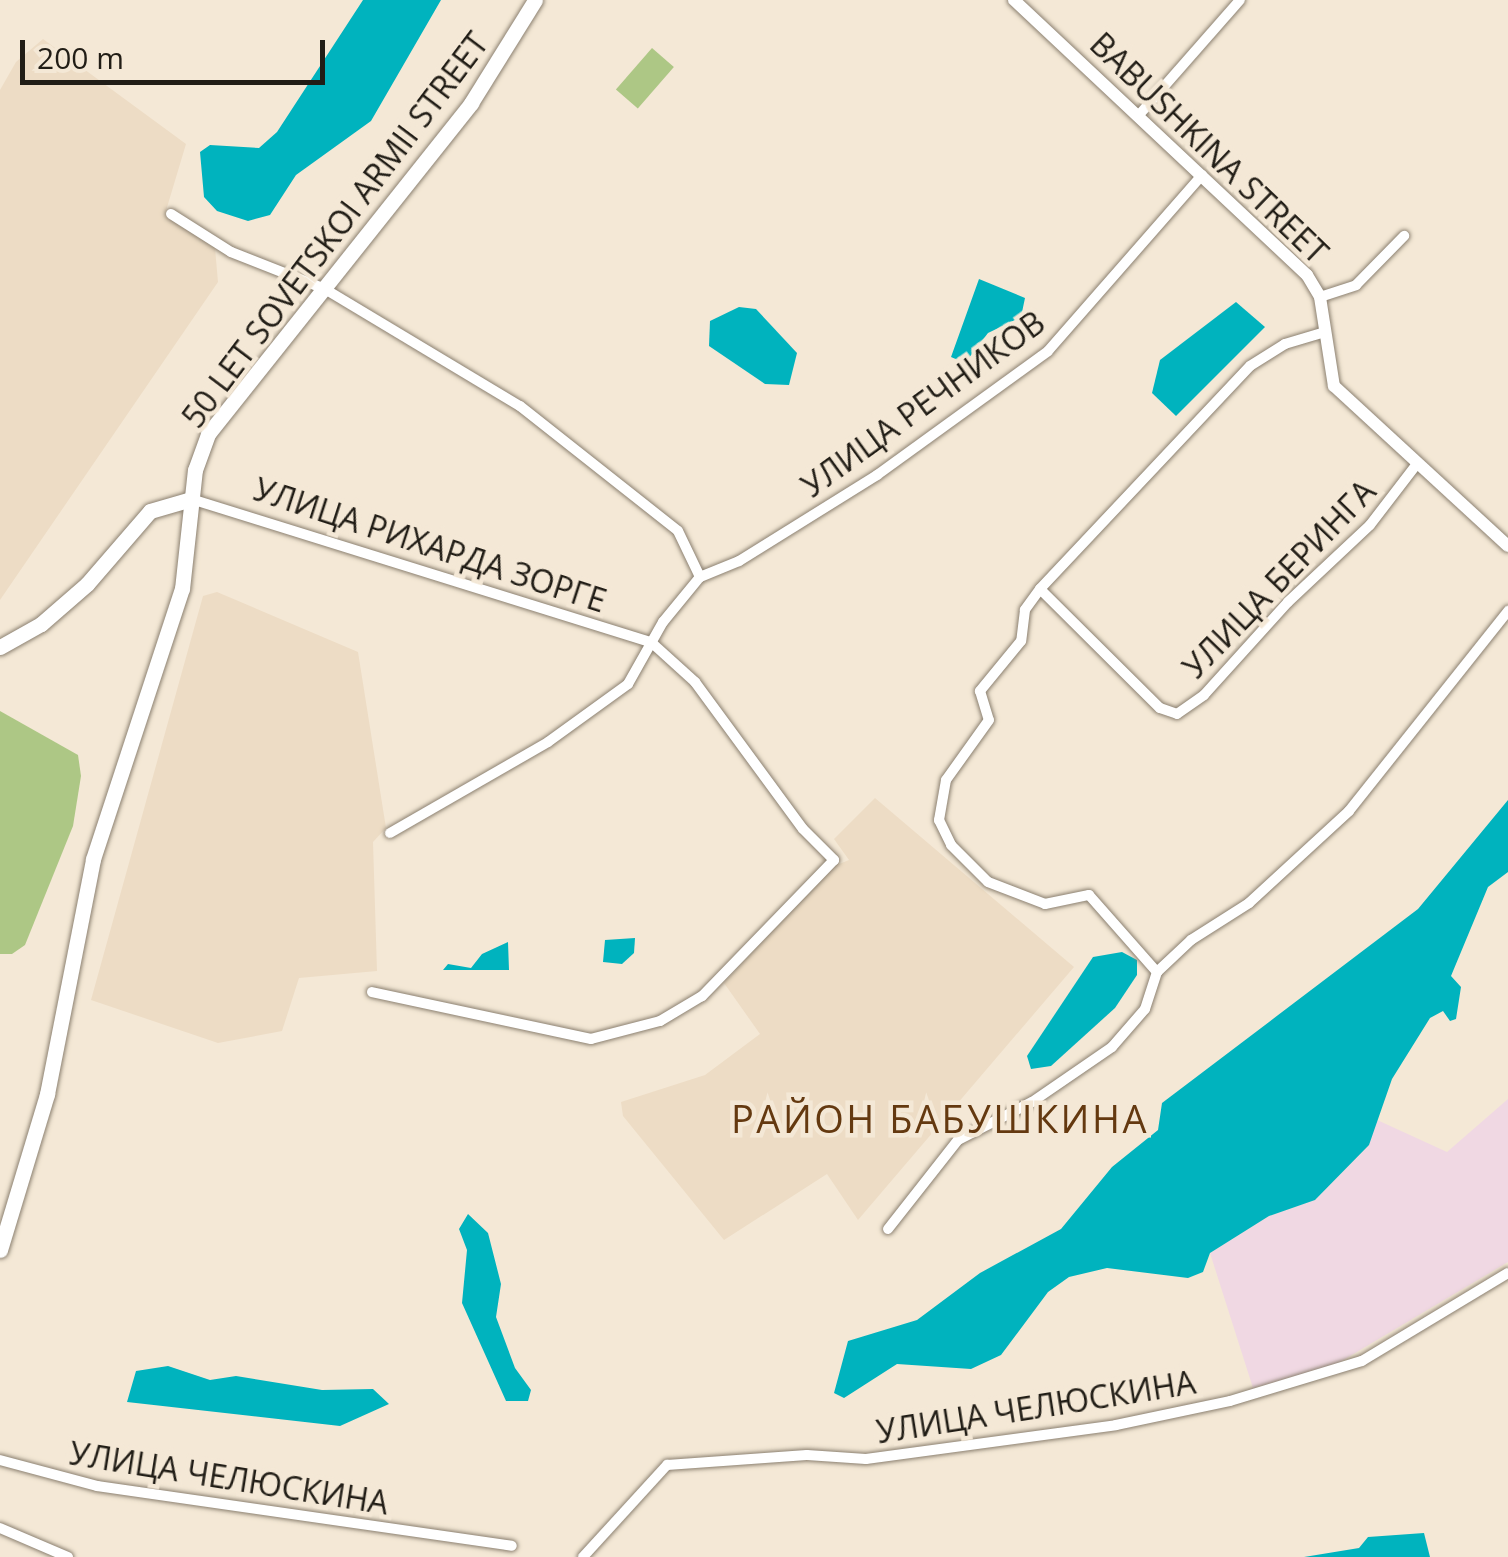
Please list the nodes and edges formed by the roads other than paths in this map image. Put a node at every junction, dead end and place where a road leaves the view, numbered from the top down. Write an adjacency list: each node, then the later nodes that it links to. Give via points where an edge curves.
1 (534, 0): 8 (main road, 50 LET SOVETSKOI ARMII STREET, via 472,103)
2 (1014, 0): 4 (street, BABUSHKINA STREET)
3 (1240, 0): 4 (street)
4 (1139, 115): 5 (street, BABUSHKINA STREET)
5 (1202, 175): 9 (street, BABUSHKINA STREET); 14 (street, УЛИЦА РЕЧНИКОВ, via 1048,352 877,475 739,561)
6 (171, 214): 8 (street, via 231,252)
7 (1404, 236): 9 (street, via 1356,284)
8 (325, 289): 12 (main road, 50 LET SOVETSKOI ARMII STREET, via 208,434); 14 (street, via 554,431 678,531)
9 (1320, 296): 10 (street)
10 (1325, 332): 11 (street, via 1334,386); 15 (street, via 1284,344 1250,366)
11 (1416, 465): 13 (street); 15 (street, УЛИЦА БЕРИНГА, via 1370,525 1204,695 1177,714 1160,708)
12 (191, 499): 17 (street, УЛИЦА РИХАРДА ЗОРГЕ); 18 (main road, via 150,511 88,584); 23 (main road, 50 LET SOVETSKOI ARMII STREET, via 182,588 93,859 51,1078)
13 (1508, 546)
14 (700, 577): 17 (street)
15 (1040, 589): 20 (street, via 1025,610 1021,641 980,691 989,720 946,780 939,820 950,845 988,882 1044,904 1090,895)
16 (1508, 611): 20 (street, via 1348,810 1249,903 1191,940)
17 (652, 643): 19 (street, via 628,684 568,730); 21 (street, УЛИЦА РИХАРДА ЗОРГЕ, via 695,682 802,829 834,860 702,996 660,1021 591,1038)
18 (0, 647)
19 (390, 833)
20 (1157, 972): 22 (street, via 1145,1008 1112,1047 1032,1102 958,1140)
21 (372, 992)
22 (888, 1229)
23 (0, 1250)
24 (1508, 1273): 29 (street, УЛИЦА ЧЕЛЮСКИНА, via 1362,1361 1230,1401 1116,1425 851,1461 807,1454 667,1465)
25 (0, 1460): 27 (street, УЛИЦА ЧЕЛЮСКИНА, via 97,1486)
26 (0, 1528): 28 (street)
27 (512, 1546)
28 (68, 1557)
29 (583, 1557)

